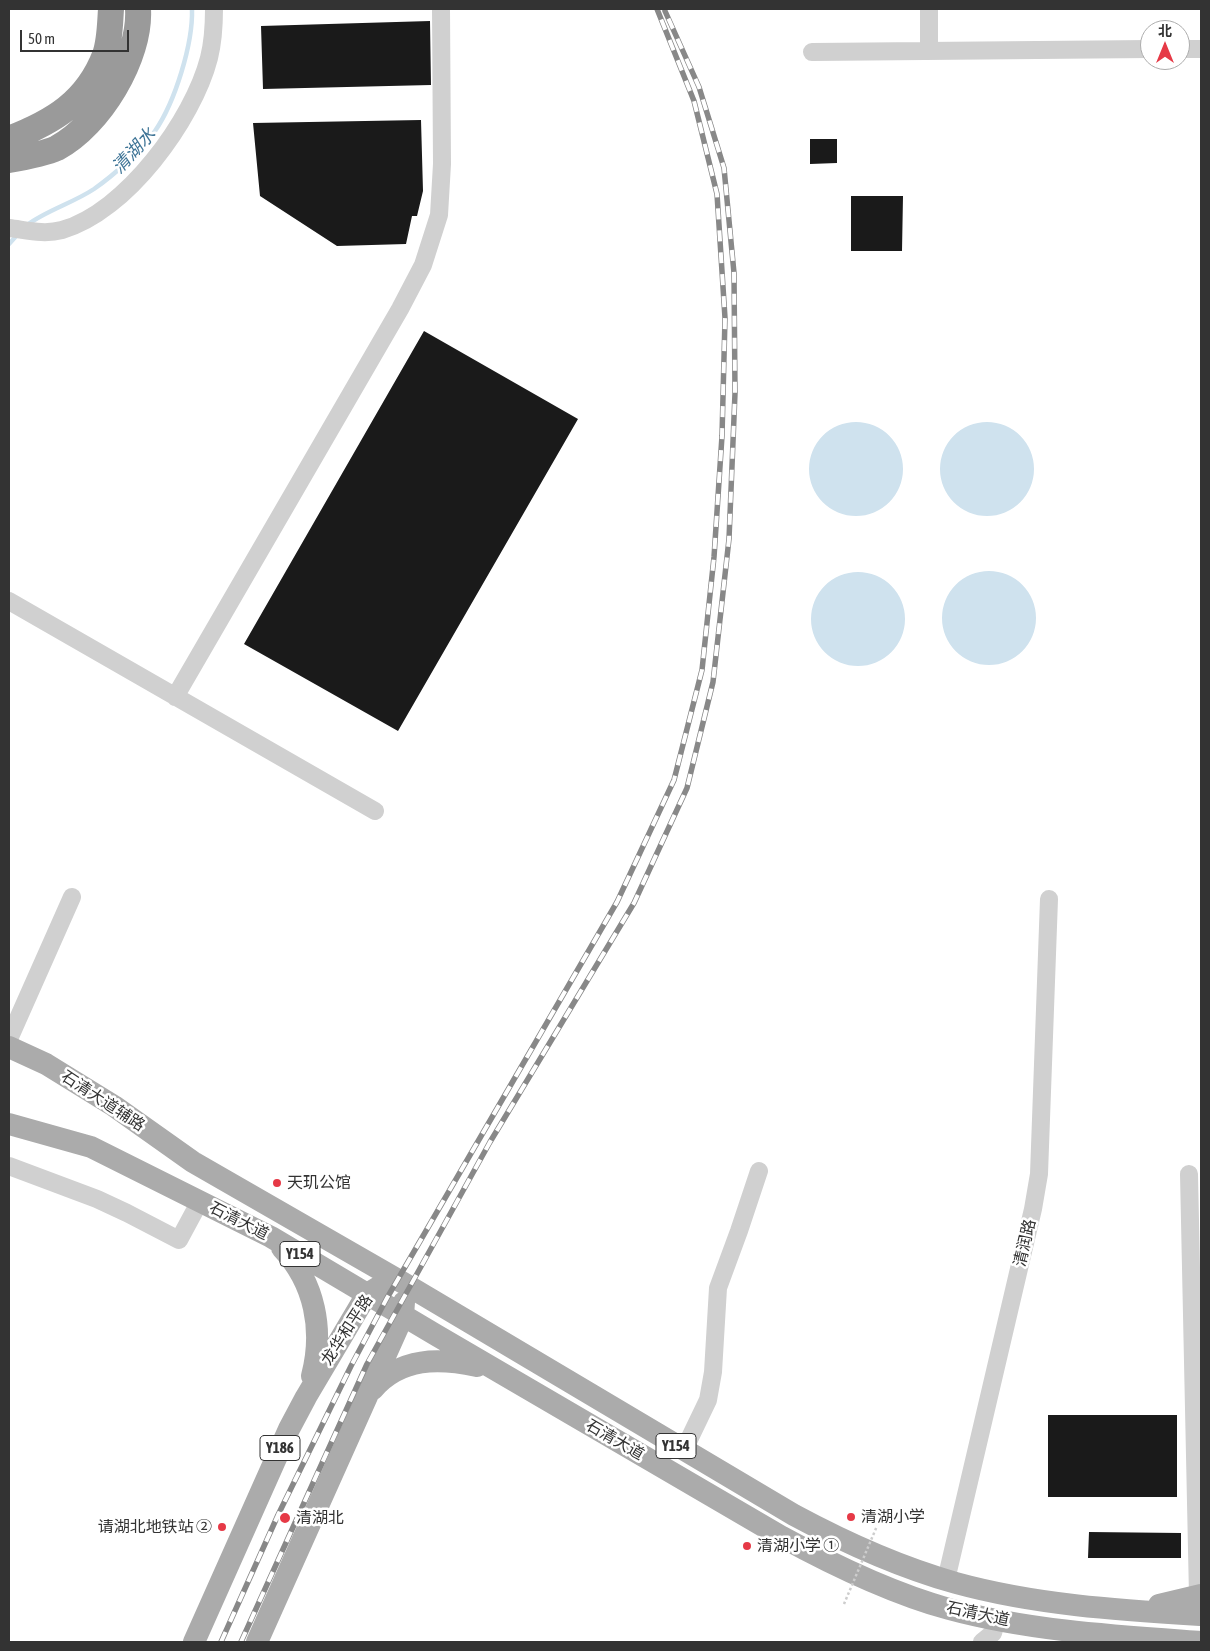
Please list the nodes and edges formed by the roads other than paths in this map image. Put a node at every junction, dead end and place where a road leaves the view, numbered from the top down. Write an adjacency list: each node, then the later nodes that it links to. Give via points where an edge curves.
1 (111, 9): 9 (highway, via 105,54 88,87 64,111 38,128)
2 (138, 9): 10 (highway, via 131,54 112,95 85,127 56,148)
3 (214, 9): 11 (street, via 211,44 193,99 165,146 122,194 84,220 62,230 38,232)
4 (441, 9): 13 (street, via 440,207 423,265)
5 (928, 9): 7 (street)
6 (1140, 49): 7 (street)
7 (929, 51): 8 (street)
8 (812, 52)
9 (9, 139)
10 (9, 160)
11 (9, 228)
12 (9, 601): 13 (street)
13 (175, 696): 14 (street)
14 (375, 811)
15 (72, 897): 17 (street)
16 (1049, 899): 33 (street, 清润路, via 1038,1174 1033,1209)
17 (9, 1039)
18 (9, 1047): 20 (main road, 石清大道辅路 / Y154, via 46,1064 114,1106)
19 (9, 1124): 24 (main road, 石清大道 / Y154, via 91,1147)
20 (193, 1162): 26 (main road, 石清大道 / Y154)
21 (9, 1166): 24 (street, via 97,1199 179,1240)
22 (758, 1171): 32 (street, via 718,1288 708,1400)
23 (1189, 1174): 34 (street)
24 (200, 1201): 25 (main road, 石清大道 / Y154)
25 (271, 1236): 27 (main road, 石清大道 / Y154); 30 (main road, via 290,1256 306,1281 316,1310 316,1354)
26 (400, 1281): 27 (main road, 龙华和平路, via 389,1282); 28 (main road, via 404,1304); 32 (main road, 石清大道 / Y154)
27 (366, 1294): 28 (main road, 石清大道 / Y154); 30 (main road, 龙华和平路 / Y186)
28 (402, 1316): 29 (main road, 石清大道 / Y154); 31 (main road)
29 (502, 1374): 31 (main road, via 456,1362 411,1364 394,1371); 35 (main road, 石清大道 / Y154, via 820,1558 908,1595)
30 (306, 1396): 37 (main road, 龙华和平路 / Y186)
31 (366, 1396): 38 (main road)
32 (684, 1450): 33 (main road, 石清大道 / Y154, via 828,1534)
33 (946, 1580): 34 (main road, 石清大道 / Y154, via 1039,1601 1124,1610)
34 (1200, 1602)
35 (997, 1620): 36 (main road, 石清大道 / Y154); 39 (street, via 992,1633)
36 (1048, 1627): 40 (main road); 41 (main road, 石清大道 / Y154)
37 (194, 1642)
38 (257, 1642)
39 (982, 1642)
40 (1078, 1642)
41 (1201, 1642)

